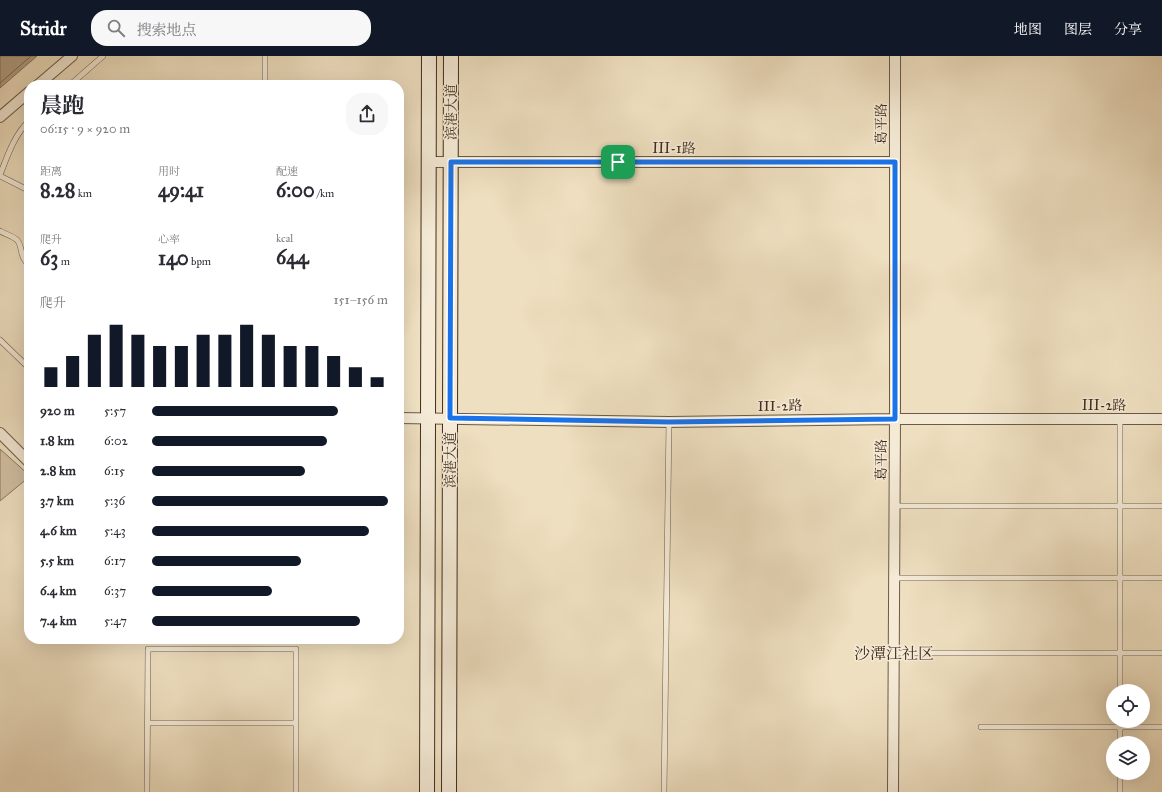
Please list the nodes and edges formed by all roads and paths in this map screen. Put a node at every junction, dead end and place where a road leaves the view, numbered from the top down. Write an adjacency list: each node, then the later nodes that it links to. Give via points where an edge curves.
1 (72, 56): 7 (street)
2 (103, 56): 8 (lane)
3 (265, 56): 9 (lane)
4 (428, 56): 13 (main road, 滨港大道)
5 (451, 56): 14 (main road, 滨港大道)
6 (895, 56): 15 (street, 葛平路)
7 (44, 80)
8 (76, 80)
9 (265, 80)
10 (24, 96): 11 (street)
11 (0, 117)
12 (24, 126): 16 (lane, via 10,149)
13 (428, 162): 14 (street, III-1路); 23 (main road, 滨港大道)
14 (451, 162): 15 (street, III-1路); 24 (main road, 滨港大道)
15 (895, 162): 25 (street, 葛平路)
16 (0, 176): 17 (lane)
17 (24, 189)
18 (0, 231): 19 (lane, via 17,240)
19 (24, 260)
20 (0, 340): 21 (lane)
21 (24, 363)
22 (404, 418): 23 (street, III-2路)
23 (428, 418): 24 (street, III-2路); 50 (main road, 滨港大道)
24 (450, 418): 28 (street, III-2路); 51 (main road, 滨港大道)
25 (895, 419): 26 (street, III-2路); 28 (street, III-2路); 31 (street, 葛平路)
26 (1120, 419): 27 (street, III-2路); 32 (lane)
27 (1162, 419)
28 (669, 422): 52 (lane)
29 (0, 433): 30 (street)
30 (24, 457)
31 (895, 506): 32 (lane); 34 (street, 葛平路)
32 (1120, 506): 33 (lane); 35 (lane)
33 (1162, 506)
34 (894, 578): 35 (lane); 37 (street, 葛平路)
35 (1120, 578): 36 (lane); 38 (lane)
36 (1162, 578)
37 (894, 653): 38 (lane); 53 (street, 葛平路)
38 (1120, 653): 39 (lane); 40 (lane)
39 (1162, 653)
40 (1120, 684)
41 (147, 723): 42 (lane); 42 (lane, via 148,649 296,649); 48 (lane)
42 (296, 723): 49 (lane)
43 (1106, 724): 45 (lane)
44 (1150, 726): 46 (lane)
45 (980, 727)
46 (1162, 727)
47 (1120, 780): 54 (lane)
48 (147, 792)
49 (296, 792)
50 (427, 792)
51 (449, 792)
52 (664, 792)
53 (893, 792)
54 (1120, 792)

